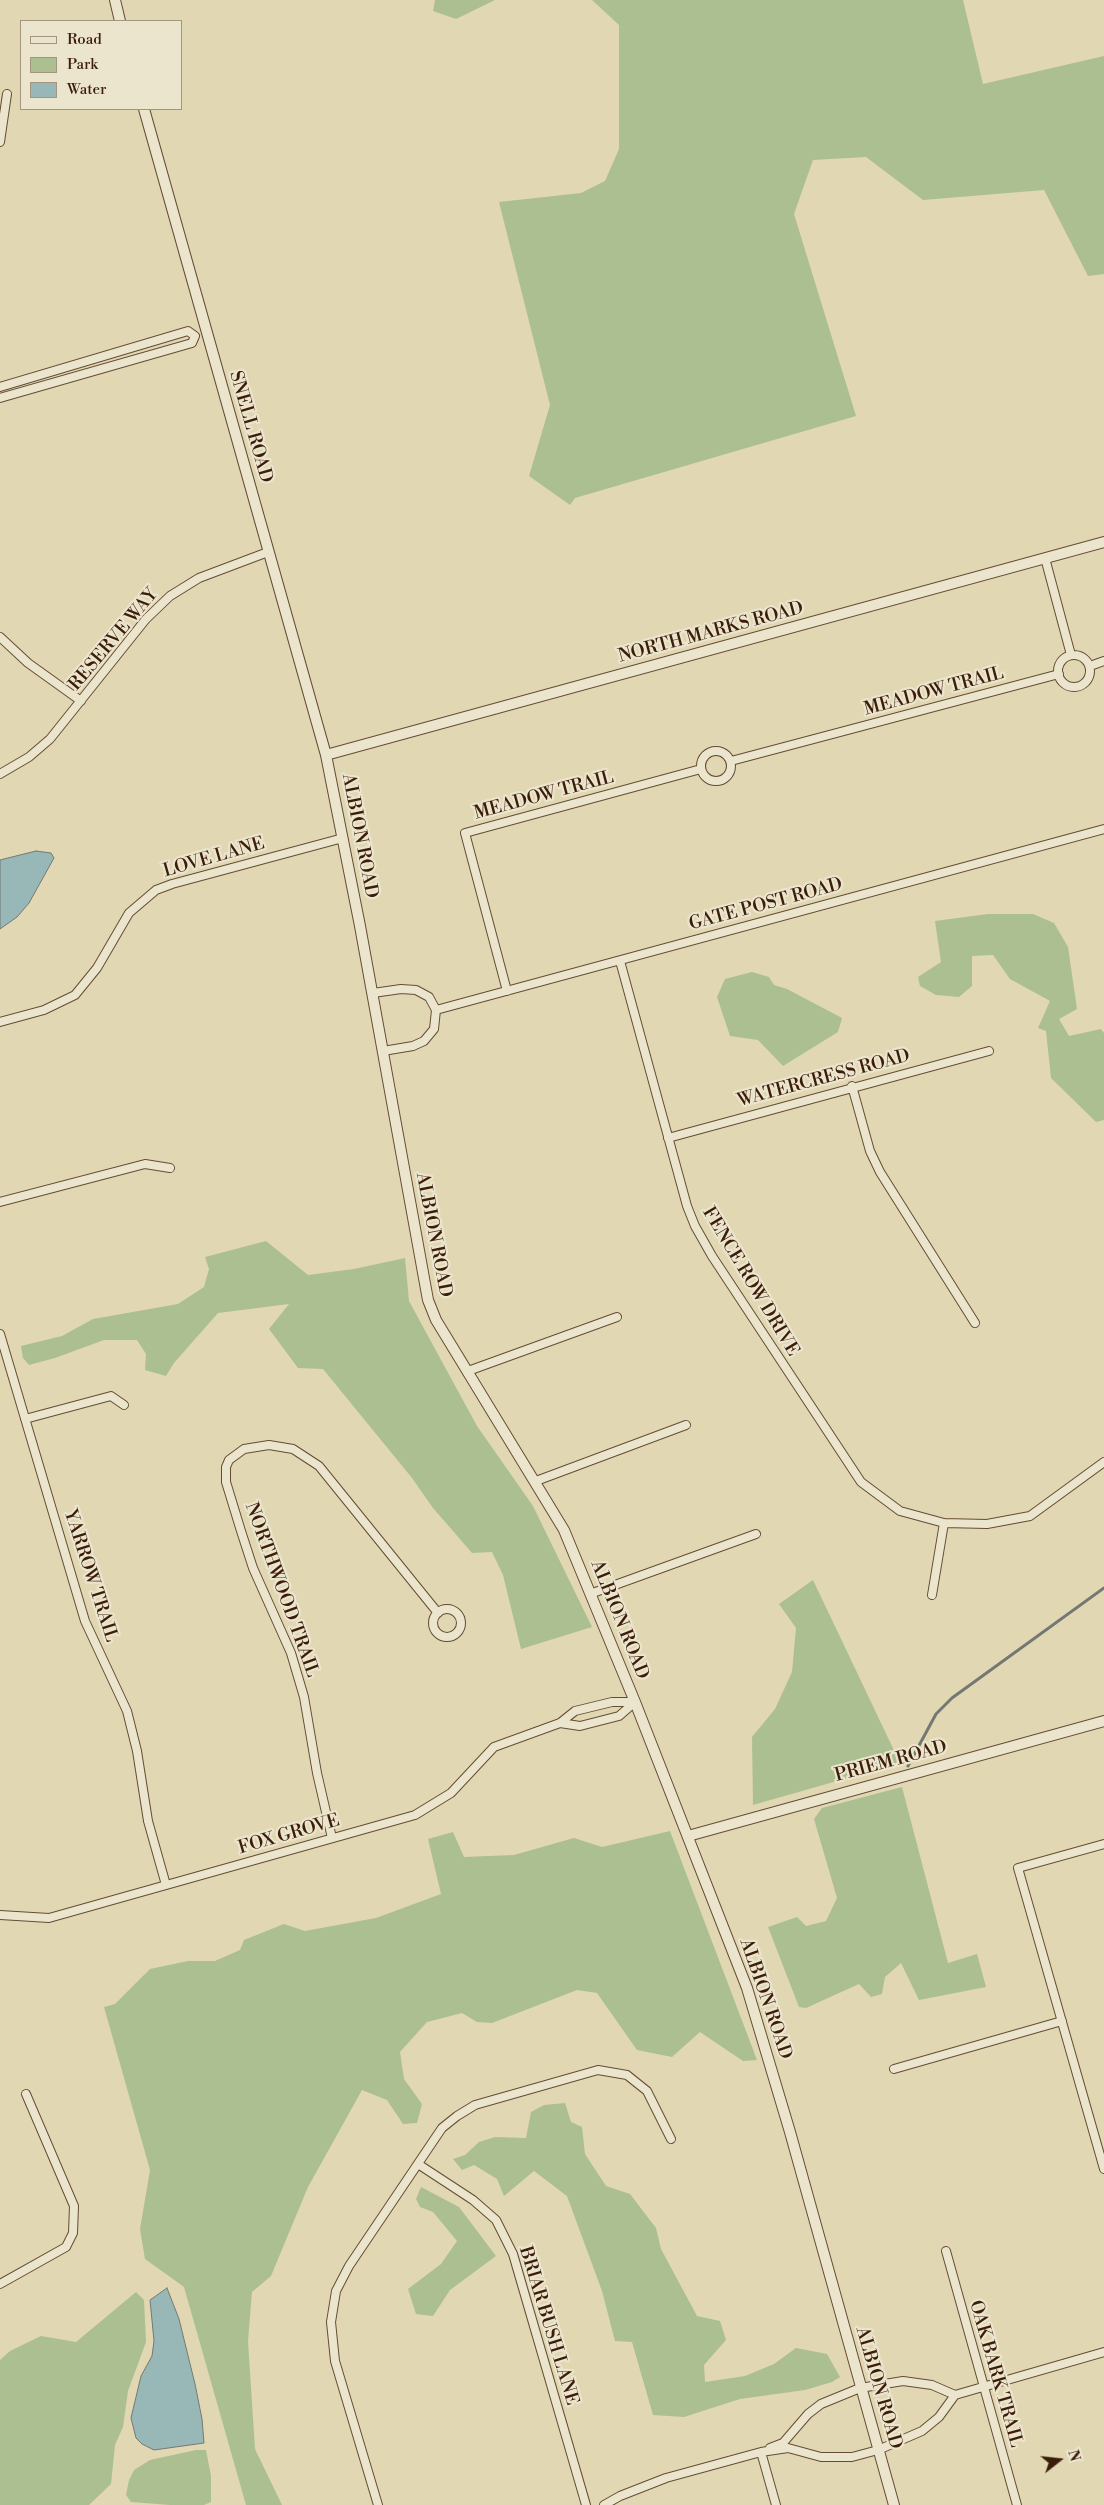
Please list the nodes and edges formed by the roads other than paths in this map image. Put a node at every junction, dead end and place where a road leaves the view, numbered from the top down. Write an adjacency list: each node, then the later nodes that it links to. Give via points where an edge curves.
1 (115, 0): 2 (street)
2 (120, 20)
3 (7, 94): 5 (street)
4 (144, 110): 6 (street, SNELL ROAD)
5 (0, 142)
6 (206, 332): 7 (street); 11 (street, SNELL ROAD)
7 (195, 336): 8 (street, via 188,331); 9 (street, via 192,343)
8 (0, 387)
9 (0, 398)
10 (1104, 542): 12 (street, NORTH MARKS ROAD)
11 (268, 552): 18 (street, RESERVE WAY, via 199,578 170,596 146,619); 19 (street, SNELL ROAD)
12 (1045, 558): 14 (street); 19 (street, NORTH MARKS ROAD)
13 (0, 637): 18 (street, via 28,663)
14 (1071, 655): 16 (street, via 1083,657); 17 (street, via 1062,660)
15 (1104, 661): 16 (street)
16 (1090, 666): 17 (street, via 1088,680 1080,686 1066,684)
17 (1059, 674): 20 (street, MEADOW TRAIL)
18 (81, 701): 22 (street, RESERVE WAY, via 42,747)
19 (326, 755): 24 (street, ALBION ROAD)
20 (731, 761): 21 (street, via 724,752 710,751 703,758); 21 (street, via 730,774 721,780 711,780)
21 (701, 769): 26 (street, MEADOW TRAIL, via 465,833)
22 (0, 774)
23 (1104, 828): 25 (street, GATE POST ROAD)
24 (343, 838): 27 (street, ALBION ROAD); 29 (street, LOVE LANE, via 156,890 129,913 97,968 75,995 44,1010)
25 (620, 961): 26 (street, GATE POST ROAD); 33 (street, FENCE ROW DRIVE)
26 (507, 991): 28 (street, GATE POST ROAD)
27 (373, 993): 28 (street, via 416,990 429,997); 30 (street, ALBION ROAD)
28 (436, 1010): 30 (street, via 434,1029 424,1041)
29 (0, 1022)
30 (383, 1051): 39 (street, ALBION ROAD, via 426,1292 436,1320)
31 (989, 1051): 32 (street, WATERCRESS ROAD)
32 (852, 1086): 33 (street, WATERCRESS ROAD); 37 (street, via 870,1151 880,1172)
33 (668, 1138): 45 (street, FENCE ROW DRIVE, via 687,1206 700,1236 850,1468 861,1482 900,1511)
34 (170, 1168): 35 (street, via 145,1164)
35 (0, 1202)
36 (618, 1317): 39 (street)
37 (975, 1323)
38 (0, 1334): 41 (street, YARROW TRAIL)
39 (468, 1371): 44 (street, ALBION ROAD)
40 (124, 1405): 41 (street, via 111,1396)
41 (25, 1420): 56 (street, YARROW TRAIL, via 85,1621 127,1711 148,1821)
42 (686, 1425): 44 (street)
43 (1104, 1462): 45 (street, FENCE ROW DRIVE, via 1030,1516 987,1524)
44 (536, 1481): 47 (street, ALBION ROAD, via 564,1530)
45 (944, 1523): 48 (street)
46 (756, 1534): 47 (street)
47 (590, 1594): 50 (street, ALBION ROAD)
48 (932, 1595)
49 (438, 1613): 54 (street, NORTHWOOD TRAIL, via 319,1466 292,1449 269,1445 244,1449 230,1460 226,1467 226,1482 241,1531 253,1568 291,1653 304,1697)
50 (635, 1702): 52 (street, FOX GROVE, via 612,1702 575,1711); 52 (street, FOX GROVE, via 619,1716 580,1726); 53 (street, ALBION ROAD)
51 (1104, 1721): 53 (street, PRIEM ROAD)
52 (560, 1723): 54 (street, FOX GROVE, via 494,1747 451,1793 415,1815)
53 (688, 1836): 68 (street, ALBION ROAD, via 747,1988)
54 (332, 1838): 56 (street, FOX GROVE)
55 (1104, 1844): 58 (street, via 1018,1868)
56 (166, 1885): 57 (street, FOX GROVE, via 49,1918)
57 (0, 1915)
58 (1062, 2021): 59 (street); 63 (street)
59 (894, 2068)
60 (26, 2094): 65 (street, via 74,2206 73,2234 66,2247)
61 (672, 2138): 62 (street, via 647,2091 627,2074 598,2070 476,2106 442,2128)
62 (418, 2164): 72 (street, via 349,2266 336,2291 331,2322 334,2361); 73 (street, BRIAR BUSH LANE, via 474,2200 496,2220 513,2254)
63 (1104, 2169)
64 (946, 2251): 67 (street, OAK BARK TRAIL)
65 (0, 2284)
66 (1104, 2352): 67 (street)
67 (983, 2387): 69 (street); 77 (street, OAK BARK TRAIL)
68 (860, 2388): 69 (street, via 903,2381 932,2385); 70 (street, ALBION ROAD); 71 (street, via 822,2404 808,2414 783,2443)
69 (955, 2395): 70 (street, via 922,2431)
70 (878, 2450): 71 (street, via 852,2457 821,2457 788,2448); 76 (street, ALBION ROAD)
71 (761, 2452): 74 (street, via 666,2478); 75 (street)
72 (378, 2505)
73 (586, 2505)
74 (604, 2505)
75 (776, 2505)
76 (894, 2505)
77 (1017, 2505)

